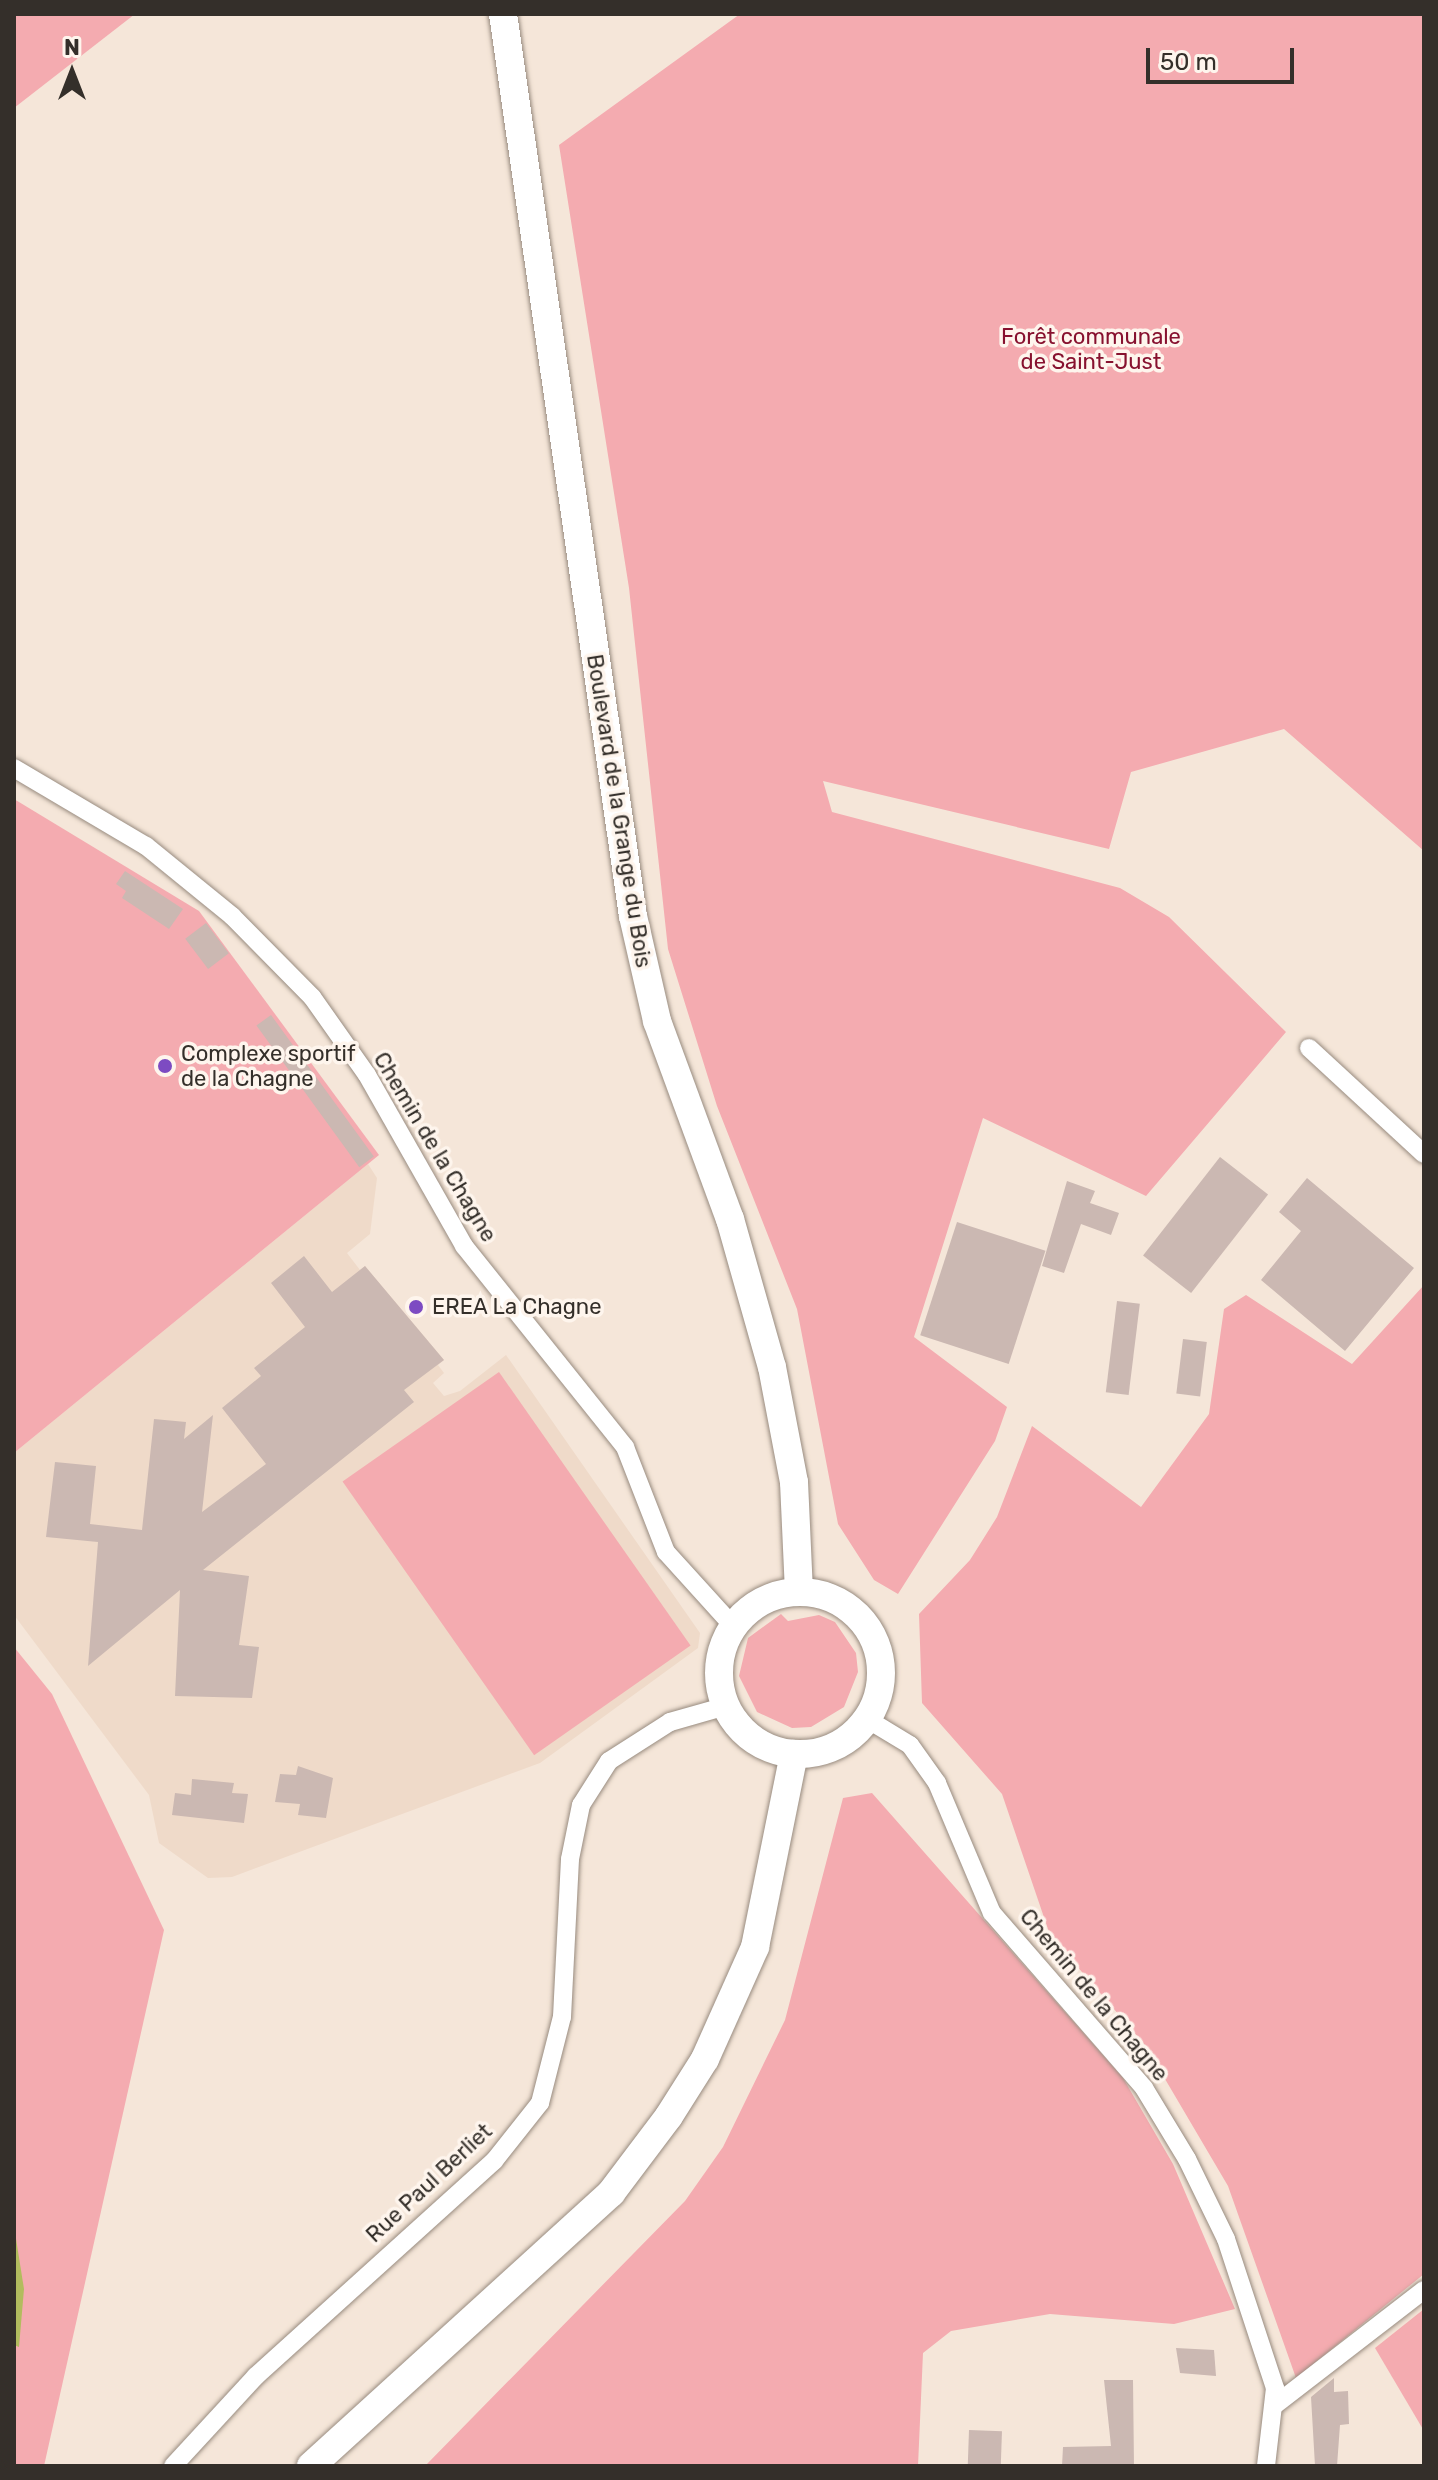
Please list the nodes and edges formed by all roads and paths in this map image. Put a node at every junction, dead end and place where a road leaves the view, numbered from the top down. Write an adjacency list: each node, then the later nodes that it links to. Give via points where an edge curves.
1 (503, 14): 5 (main road, Boulevard de la Grange du Bois, via 633,916 661,1034 730,1219 772,1367 794,1482)
2 (14, 768): 6 (street, Chemin de la Chagne, via 146,846 232,916 312,997 367,1075 464,1246 625,1447 666,1552)
3 (1309, 1048): 4 (street)
4 (1424, 1154)
5 (799, 1592): 6 (main road, via 762,1601); 8 (main road, via 853,1612 875,1644 880,1682)
6 (733, 1626): 7 (main road, via 718,1680)
7 (726, 1706): 9 (main road, via 755,1741); 13 (street, Rue Paul Berliet, via 670,1722 609,1761 581,1805 570,1859 562,2017 540,2103 494,2161 256,2376)
8 (867, 1719): 9 (main road, via 835,1746); 11 (street, Chemin de la Chagne, via 910,1745 937,1783 992,1913 1144,2088 1187,2159 1226,2239)
9 (794, 1754): 14 (main road, via 755,1947 705,2059 669,2116 611,2193)
10 (1424, 2290): 11 (street)
11 (1275, 2405): 12 (street, Chemin de la Chagne)
12 (1268, 2464)
13 (173, 2466)
14 (311, 2466)

